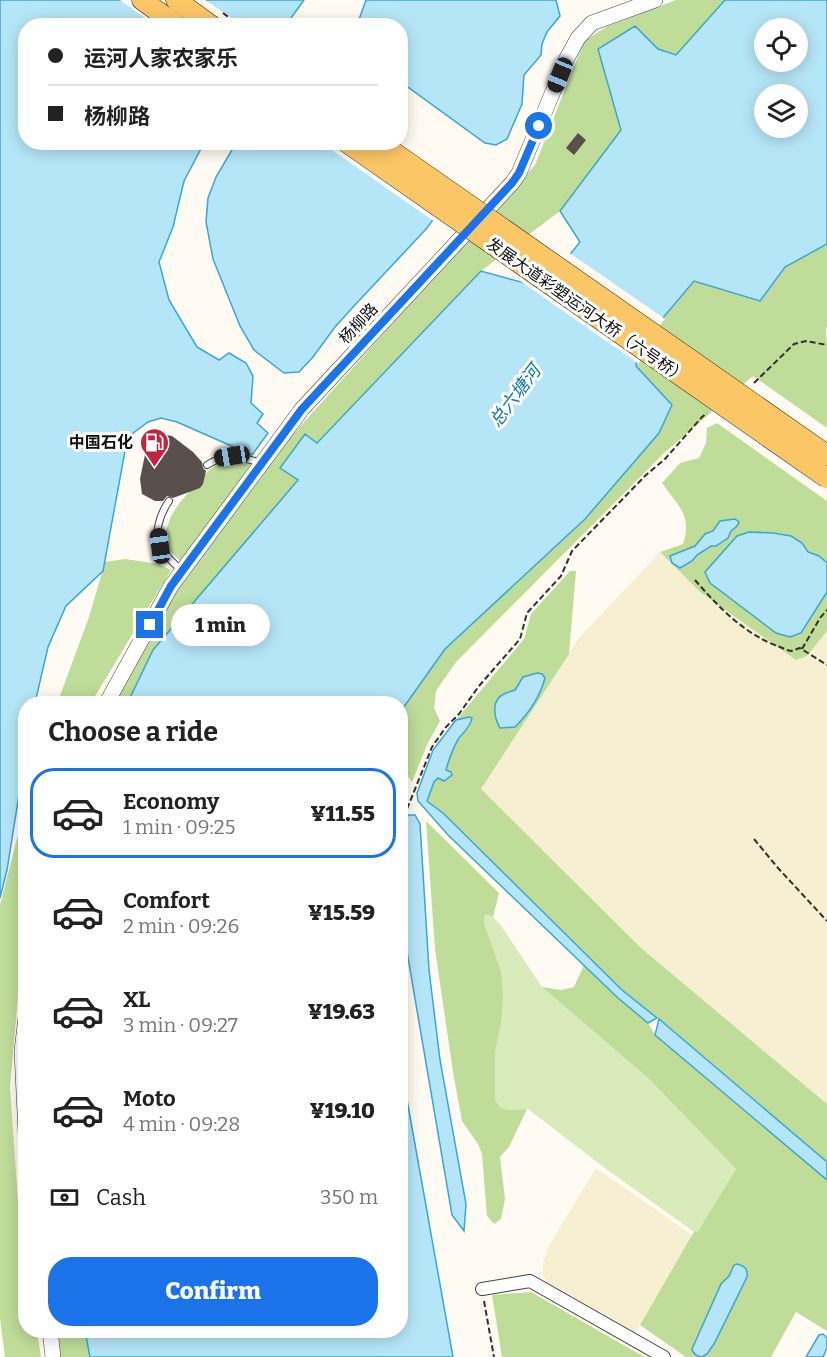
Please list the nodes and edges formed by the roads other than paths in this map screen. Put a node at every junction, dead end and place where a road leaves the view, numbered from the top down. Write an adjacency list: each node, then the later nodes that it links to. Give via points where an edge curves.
1 (142, 0): 4 (main road)
2 (176, 0): 5 (main road)
3 (655, 0): 9 (street, 杨柳路, via 592,23 578,38 512,183 302,409)
4 (167, 18)
5 (201, 18)
6 (357, 150): 11 (main road, 发展大道彩塑运河大桥（六号桥）, bridge)
7 (390, 150): 8 (main road, 发展大道彩塑运河大桥（六号桥）, bridge)
8 (827, 456)
9 (262, 463): 10 (lane, via 232,456); 13 (street, 杨柳路)
10 (207, 465)
11 (827, 478)
12 (169, 501): 13 (lane, via 162,510 160,546)
13 (182, 571): 14 (street, 杨柳路)
14 (110, 696)
15 (482, 1289): 18 (street, via 531,1281)
16 (51, 1338): 17 (street)
17 (53, 1357)
18 (664, 1357)

